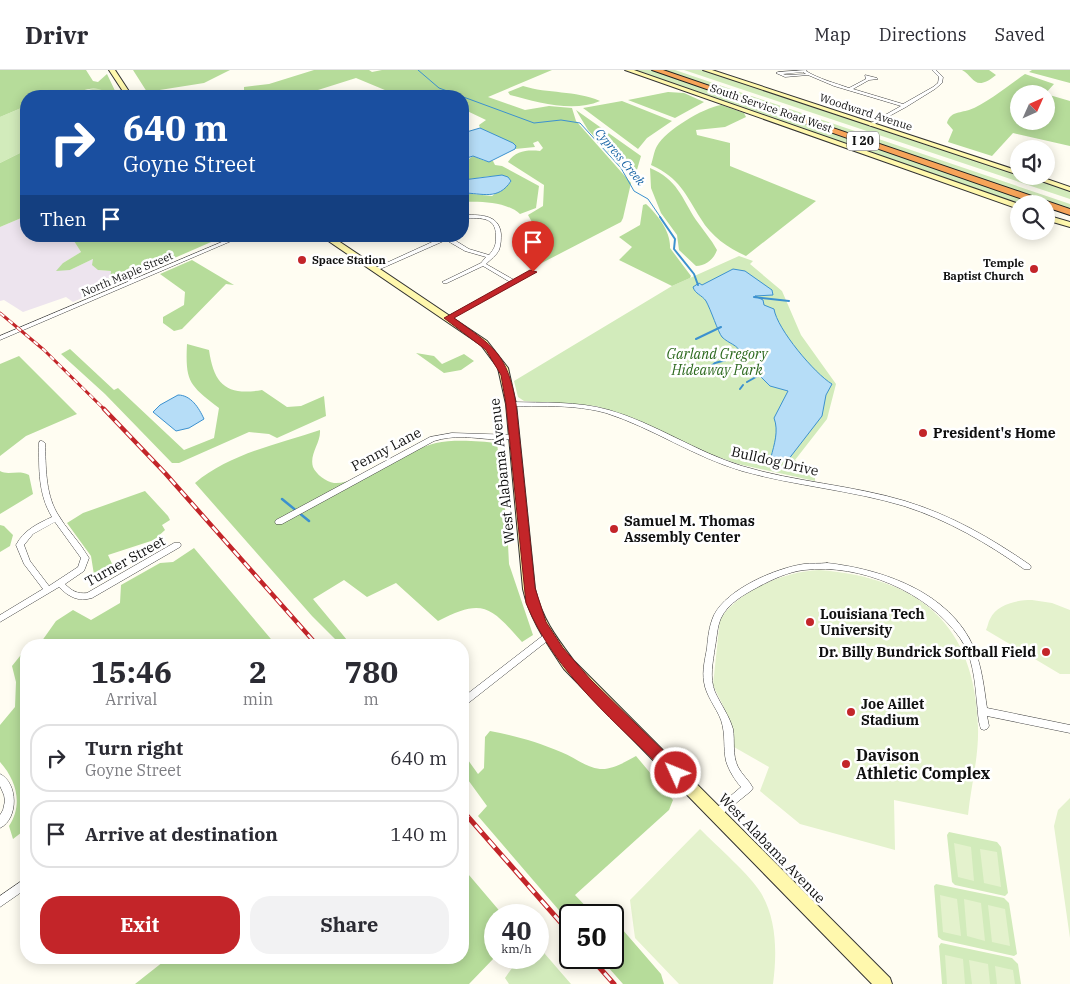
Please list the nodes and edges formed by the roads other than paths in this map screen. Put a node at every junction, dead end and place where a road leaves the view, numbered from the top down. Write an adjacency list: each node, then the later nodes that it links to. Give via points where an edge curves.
1 (112, 70): 10 (main road)
2 (628, 70): 17 (main road, South Service Road West)
3 (656, 70): 18 (highway, I 20)
4 (680, 70): 16 (highway, I 20)
5 (706, 70): 12 (main road, Woodward Avenue)
6 (934, 70): 11 (street, via 941,77 940,83)
7 (805, 72): 7 (street, via 778,73 784,76); 9 (street, via 823,82)
8 (868, 79): 9 (street)
9 (850, 88): 11 (street)
10 (125, 90)
11 (906, 106): 12 (street)
12 (871, 125): 13 (main road, Woodward Avenue)
13 (1010, 170)
14 (1055, 184): 15 (main road)
15 (1070, 189)
16 (1070, 203)
17 (1010, 204)
18 (1070, 212)
19 (469, 217): 26 (street, via 482,217 498,224 498,246)
20 (1055, 220): 21 (main road)
21 (1070, 225)
22 (227, 242): 33 (street, North Maple Street)
23 (334, 242): 28 (main road, West Alabama Avenue)
24 (434, 242): 28 (street)
25 (453, 242): 26 (street)
26 (491, 257): 27 (street)
27 (483, 264): 30 (street); 31 (street)
28 (376, 269): 32 (main road, West Alabama Avenue)
29 (533, 272): 31 (street)
30 (445, 282)
31 (514, 282): 32 (street)
32 (448, 318): 34 (main road, West Alabama Avenue, via 479,338 496,356 506,375)
33 (0, 338)
34 (511, 404): 35 (main road, West Alabama Avenue); 40 (street, Bulldog Drive, via 568,406 608,412 706,456 741,468 853,490 914,506 961,526)
35 (514, 437): 38 (street, Penny Lane, via 452,435 432,439); 44 (main road, West Alabama Avenue, via 529,588 536,614)
36 (42, 443): 37 (street, via 47,501)
37 (56, 518): 41 (street, via 85,558 81,569); 42 (street, via 29,533 20,545 27,562)
38 (279, 522)
39 (177, 545): 41 (street, Turner Street, via 89,596 74,596)
40 (1027, 567)
41 (60, 583): 42 (street)
42 (48, 590): 43 (street)
43 (0, 618)
44 (548, 636): 45 (street); 50 (main road, West Alabama Avenue, via 587,684)
45 (469, 698)
46 (982, 711): 47 (street); 48 (street); 50 (street, via 973,659 964,636 947,615 924,597 885,578 851,570 815,566 777,574 731,599 714,624 707,680 725,719 731,766 748,788)
47 (984, 726)
48 (1070, 728)
49 (0, 778): 51 (street, via 8,789 11,803 8,814)
50 (717, 813): 54 (main road, West Alabama Avenue)
51 (0, 823)
52 (20, 888): 53 (street)
53 (0, 902)
54 (884, 984)

